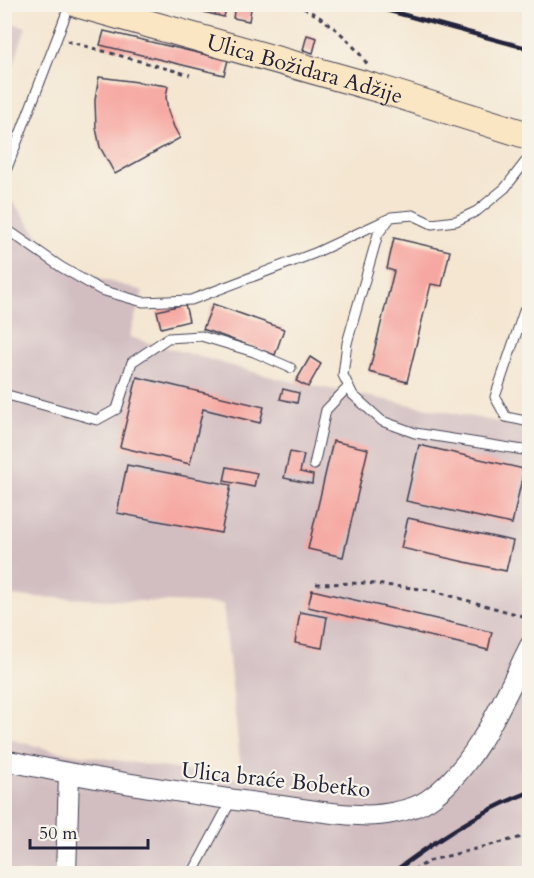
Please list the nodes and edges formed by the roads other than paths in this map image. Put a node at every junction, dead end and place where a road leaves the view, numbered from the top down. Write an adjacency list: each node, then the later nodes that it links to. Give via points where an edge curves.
1 (70, 4): 5 (lane)
2 (78, 4): 3 (main road, Ulica Božidara Adžije, via 380,89)
3 (530, 136)
4 (530, 156): 6 (lane, via 505,188 477,211 456,221 432,224 413,215)
5 (4, 177)
6 (392, 218): 8 (lane, via 315,253 191,300 143,302 101,290); 11 (lane, via 378,234 347,343 343,375)
7 (4, 221): 8 (lane)
8 (7, 235)
9 (530, 311): 13 (lane, via 524,311 495,397 506,417)
10 (291, 368): 12 (lane, via 201,336 168,338 132,362 117,409 97,420)
11 (349, 386): 14 (lane, via 353,395 382,421 415,433); 15 (lane, via 326,410)
12 (4, 394)
13 (530, 422)
14 (530, 451)
15 (314, 465)
16 (530, 646): 19 (street, Ulica braće Bobetko, via 484,737 451,780 418,806 360,816)
17 (4, 760): 18 (street, Ulica braće Bobetko)
18 (69, 774): 19 (street, Ulica braće Bobetko); 20 (street)
19 (232, 800): 21 (lane)
20 (66, 873)
21 (192, 873)

